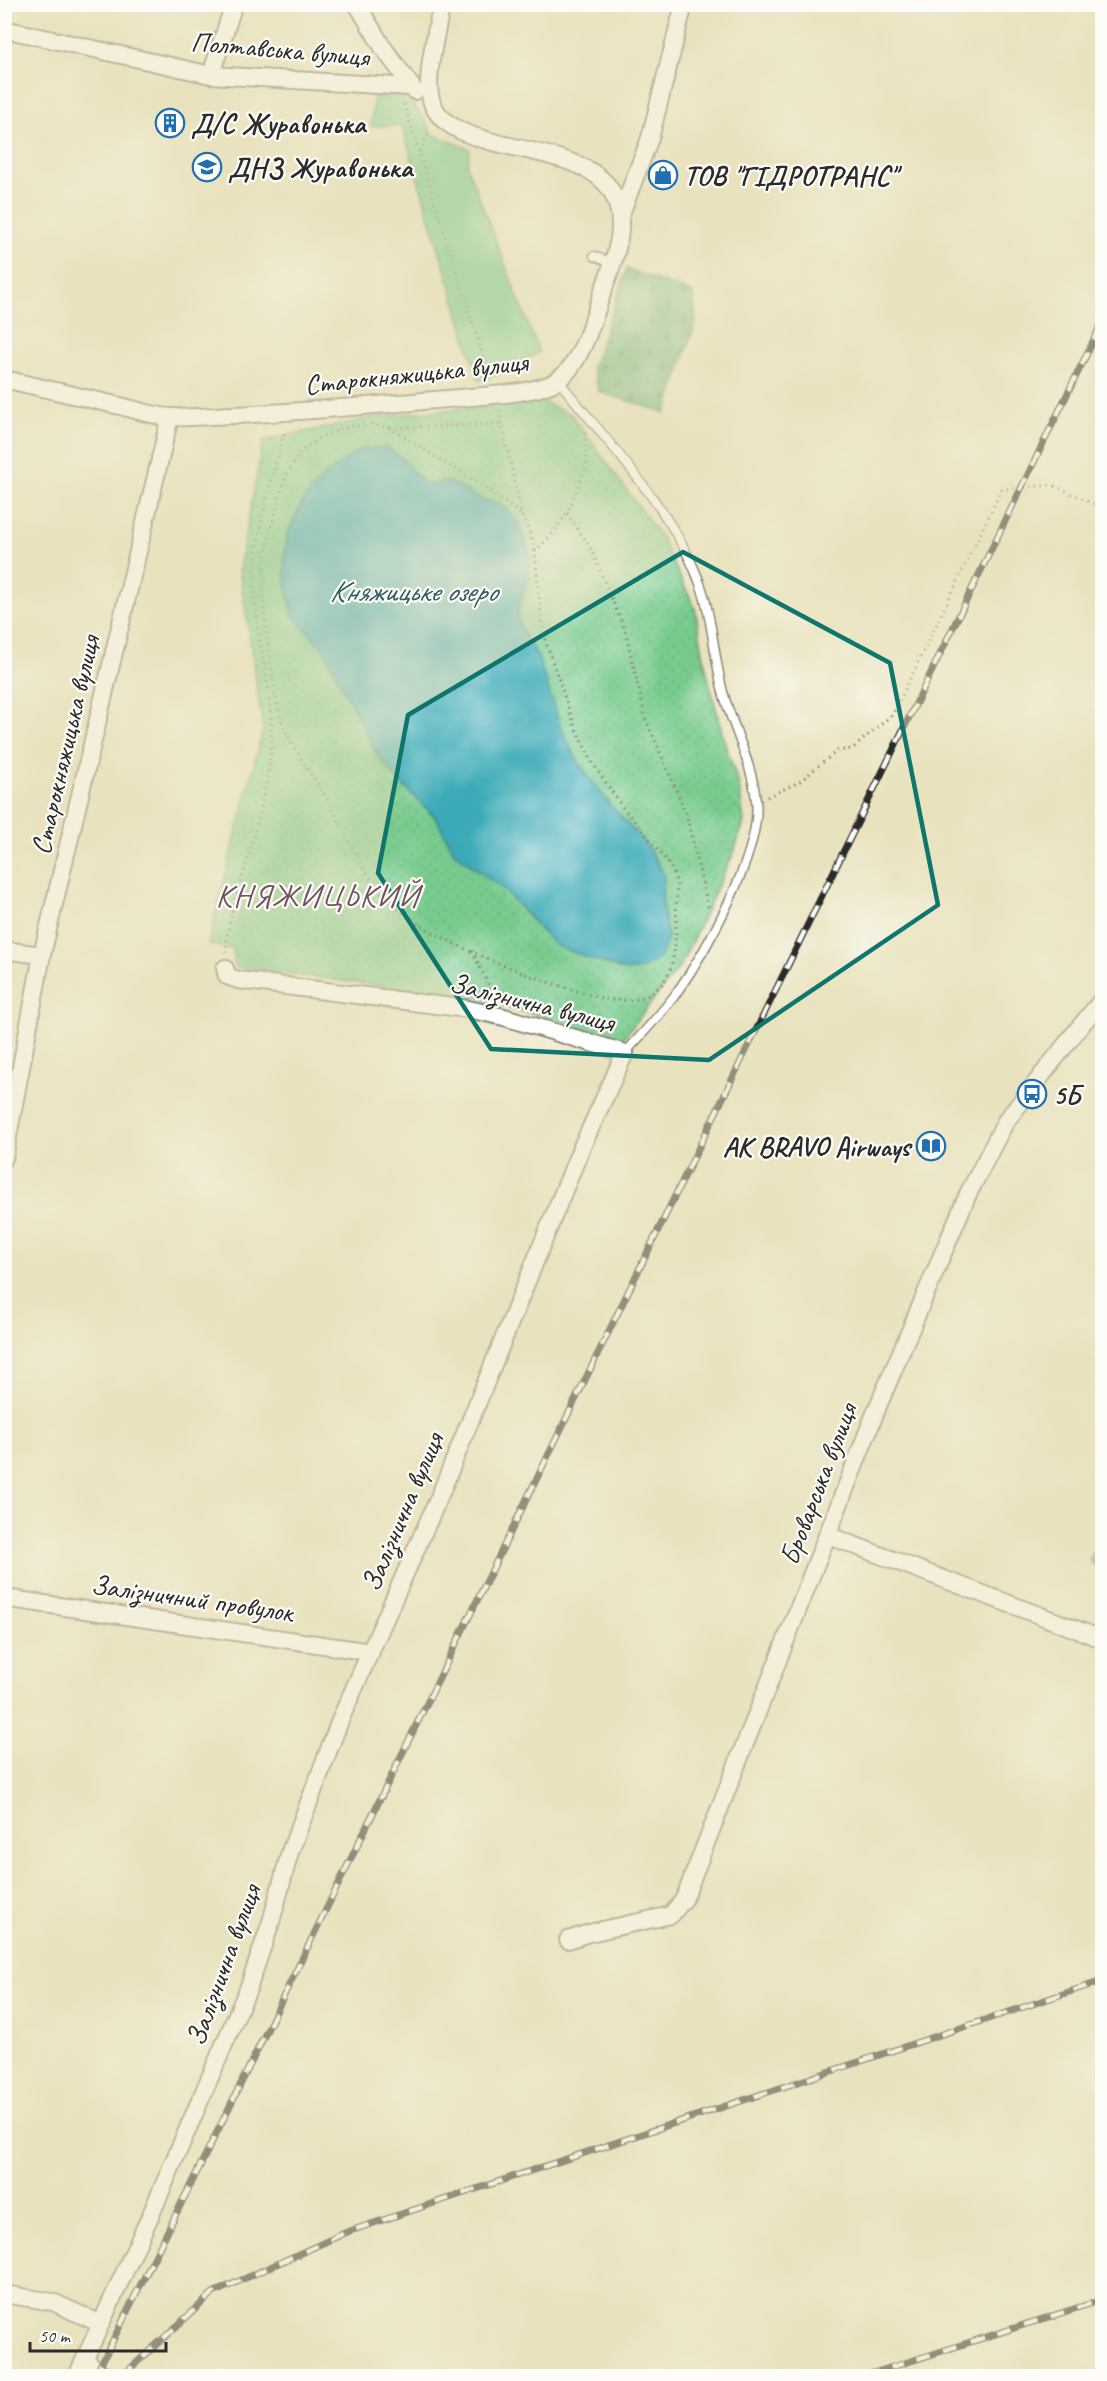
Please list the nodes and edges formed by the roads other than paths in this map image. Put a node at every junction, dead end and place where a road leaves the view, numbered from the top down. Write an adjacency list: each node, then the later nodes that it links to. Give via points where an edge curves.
1 (234, 4): 8 (street)
2 (357, 4): 7 (street)
3 (367, 4): 7 (street)
4 (442, 4): 10 (street, via 430,79)
5 (684, 4): 11 (street, Старокняжицька вулиця, via 650,138)
6 (4, 29): 8 (street, Полтавська вулиця)
7 (382, 46): 9 (street)
8 (211, 75): 9 (street, Полтавська вулиця)
9 (405, 86): 10 (street)
10 (436, 115): 11 (street, via 468,134 592,171 613,193)
11 (621, 214): 13 (street, Старокняжицька вулиця)
12 (594, 256): 13 (lane)
13 (612, 263): 15 (street, Старокняжицька вулиця, via 583,345)
14 (4, 379): 16 (street, Старокняжицька вулиця)
15 (558, 381): 16 (street, Старокняжицька вулиця, via 495,394 289,413); 21 (lane, via 651,498 694,570 707,609 723,691 756,800 754,836 713,931 674,996)
16 (170, 417): 18 (street, Старокняжицька вулиця)
17 (4, 950): 18 (street)
18 (42, 955): 22 (street, Старокняжицька вулиця)
19 (225, 968): 21 (street, Залізнична вулиця, via 227,976 238,980 431,1003 504,1017)
20 (1102, 1000): 23 (street, Броварська вулиця, via 1006,1121 968,1194)
21 (625, 1053): 26 (street, Залізнична вулиця, via 580,1151 440,1495)
22 (4, 1158)
23 (827, 1535): 25 (street); 27 (street, Броварська вулиця, via 684,1899 671,1915)
24 (4, 1598): 26 (street, Залізничний провулок)
25 (1102, 1639)
26 (371, 1652): 29 (street, Залізнична вулиця, via 314,1786 248,1989)
27 (568, 1940)
28 (4, 2294): 29 (street, via 53,2302)
29 (101, 2324): 30 (street, Залізнична вулиця)
30 (85, 2360): 31 (street, Залізнична вулиця); 32 (street)
31 (77, 2376)
32 (105, 2376)

